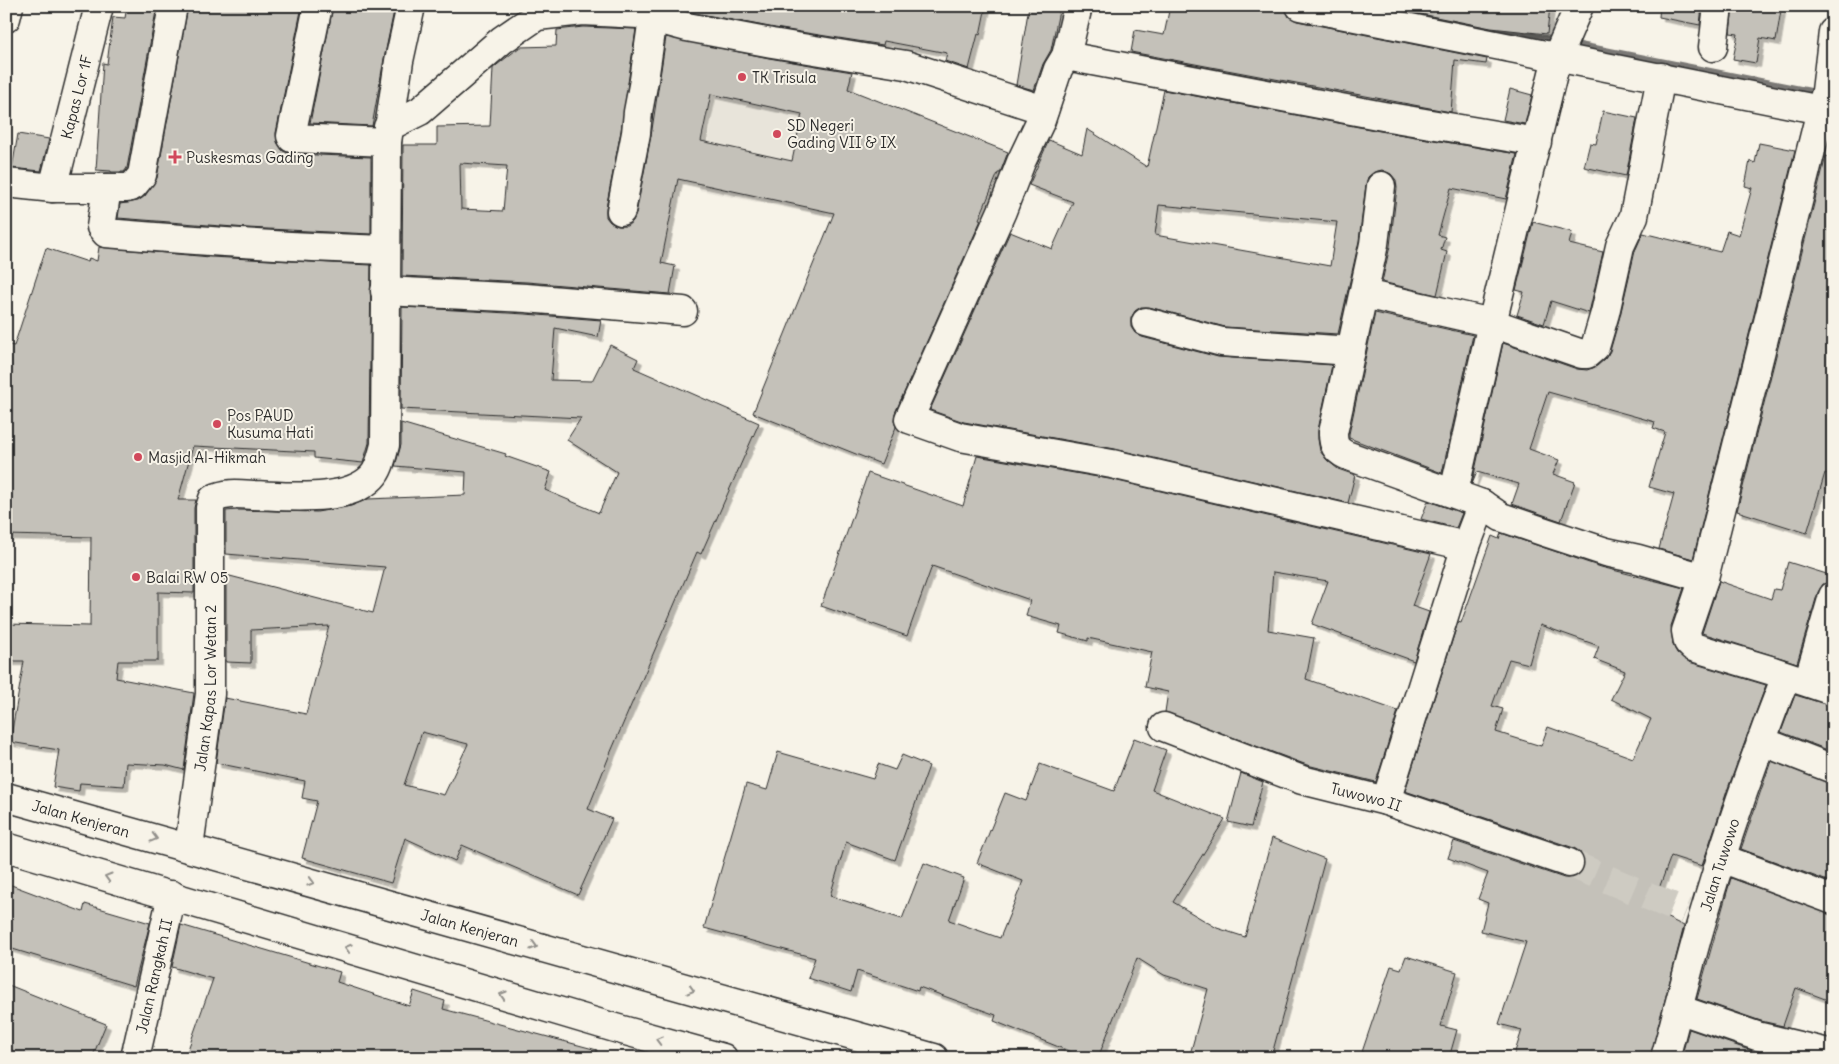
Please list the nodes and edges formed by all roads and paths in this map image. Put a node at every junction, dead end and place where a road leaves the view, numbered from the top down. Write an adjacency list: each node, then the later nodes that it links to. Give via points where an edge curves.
1 (10, 6): 10 (main road)
2 (99, 6): 23 (main road, Kapas Lor 1F)
3 (173, 6): 24 (main road, via 142,175 133,186)
4 (318, 6): 19 (main road, via 292,138)
5 (411, 6): 19 (main road)
6 (1078, 6): 15 (main road)
7 (1300, 6): 14 (main road)
8 (1718, 6): 13 (main road)
9 (1575, 16): 14 (main road)
10 (6, 18)
11 (653, 18): 18 (main road, via 772,43 906,65); 19 (main road, via 639,14 583,11 537,16 502,40); 25 (main road)
12 (1833, 32): 17 (main road)
13 (1713, 47)
14 (1558, 55): 16 (main road); 20 (main road)
15 (1066, 56): 18 (main road, via 1058,69); 20 (main road)
16 (1661, 77): 17 (main road); 31 (main road, via 1634,216 1620,246 1593,349 1582,354)
17 (1826, 93): 36 (main road)
18 (1044, 110): 35 (main road, via 909,419 960,437 1112,464)
19 (388, 135): 26 (main road)
20 (1536, 142): 31 (main road)
21 (6, 183): 23 (main road)
22 (1381, 186): 28 (main road)
23 (53, 188): 24 (main road)
24 (107, 188): 26 (main road, via 101,227 106,233)
25 (621, 211)
26 (386, 250): 27 (main road)
27 (385, 291): 29 (main road); 45 (main road, Jalan Kapas Lor Wetan 2, via 385,445 374,476 347,492 280,496 226,494 213,499 210,508 210,694)
28 (1364, 294): 31 (main road); 32 (main road)
29 (683, 311)
30 (1146, 322): 32 (main road, via 1222,342)
31 (1492, 323): 33 (main road)
32 (1351, 351): 33 (main road, via 1333,434 1335,447 1346,455)
33 (1454, 492): 34 (main road)
34 (1482, 504): 35 (main road); 36 (main road, via 1502,517 1545,532)
35 (1466, 546): 43 (main road)
36 (1704, 578): 38 (main road, via 1686,631 1688,642 1694,647)
37 (1833, 596): 38 (main road, Jalan Tuwowo)
38 (1810, 679): 40 (main road, Jalan Tuwowo)
39 (1164, 727): 43 (main road, Tuwowo II, via 1302,780)
40 (1761, 741): 41 (main road); 46 (main road, Jalan Tuwowo)
41 (1833, 769)
42 (6, 797): 45 (main road, Jalan Kenjeran, one-way to 45)
43 (1386, 801): 47 (main road, Tuwowo II)
44 (6, 847): 48 (main road, one-way to 44)
45 (189, 847): 54 (main road, Jalan Kenjeran, one-way to 54)
46 (1721, 858): 49 (main road); 50 (main road, Jalan Tuwowo, via 1694,916)
47 (1569, 863)
48 (172, 895): 52 (main road, Jalan Rangkah II); 53 (main road, one-way to 48)
49 (1833, 900)
50 (1678, 1009): 51 (main road, via 1756,1036); 55 (main road, Jalan Tuwowo)
51 (1833, 1054)
52 (135, 1058)
53 (723, 1058)
54 (934, 1058)
55 (1665, 1058)

